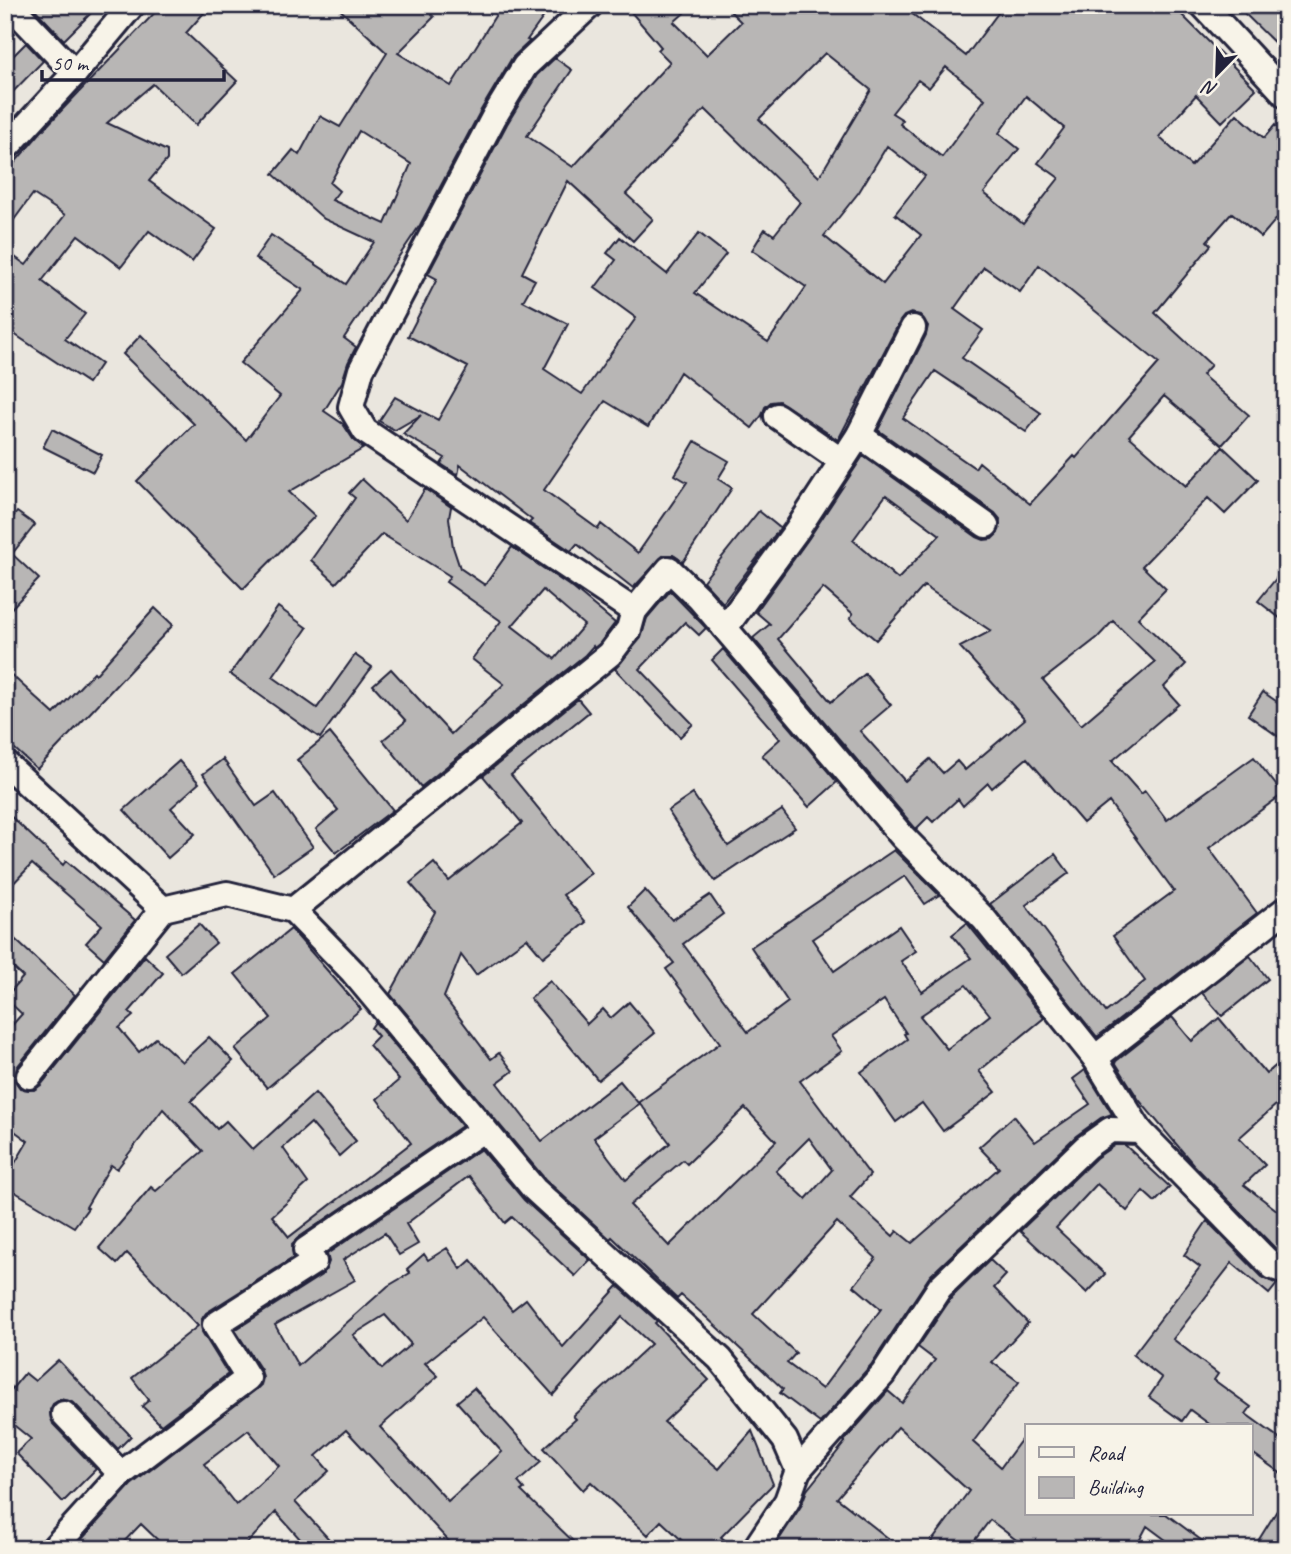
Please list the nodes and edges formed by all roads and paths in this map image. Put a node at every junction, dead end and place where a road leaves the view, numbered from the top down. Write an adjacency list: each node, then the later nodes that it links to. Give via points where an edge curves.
1 (10, 5): 5 (street)
2 (132, 5): 5 (street)
3 (590, 5): 13 (street, via 525,66 494,117 361,370 351,407 365,430)
4 (1203, 5): 6 (street)
5 (75, 73): 7 (street)
6 (1286, 95)
7 (5, 149)
8 (913, 328): 10 (street)
9 (777, 415): 11 (street)
10 (859, 435): 11 (street); 12 (street)
11 (842, 461): 14 (street)
12 (986, 525)
13 (634, 611): 14 (street, via 669,569); 17 (street, via 629,629 610,654)
14 (725, 628): 19 (street, via 902,836 984,919)
15 (5, 763): 16 (street)
16 (163, 909): 17 (street, via 227,894); 20 (street)
17 (293, 909): 21 (street, via 353,972)
18 (1286, 909): 19 (street)
19 (1095, 1058): 22 (street)
20 (29, 1076)
21 (484, 1129): 25 (street, via 534,1189 720,1359 785,1440); 26 (street, via 306,1250 314,1262 215,1325 248,1378)
22 (1140, 1131): 23 (street, via 1273,1267); 25 (street, via 1111,1130 1086,1147 940,1287 883,1374)
23 (1286, 1271)
24 (64, 1413): 26 (street)
25 (798, 1470): 28 (street, via 787,1501)
26 (121, 1474): 27 (street)
27 (53, 1549)
28 (754, 1549)

